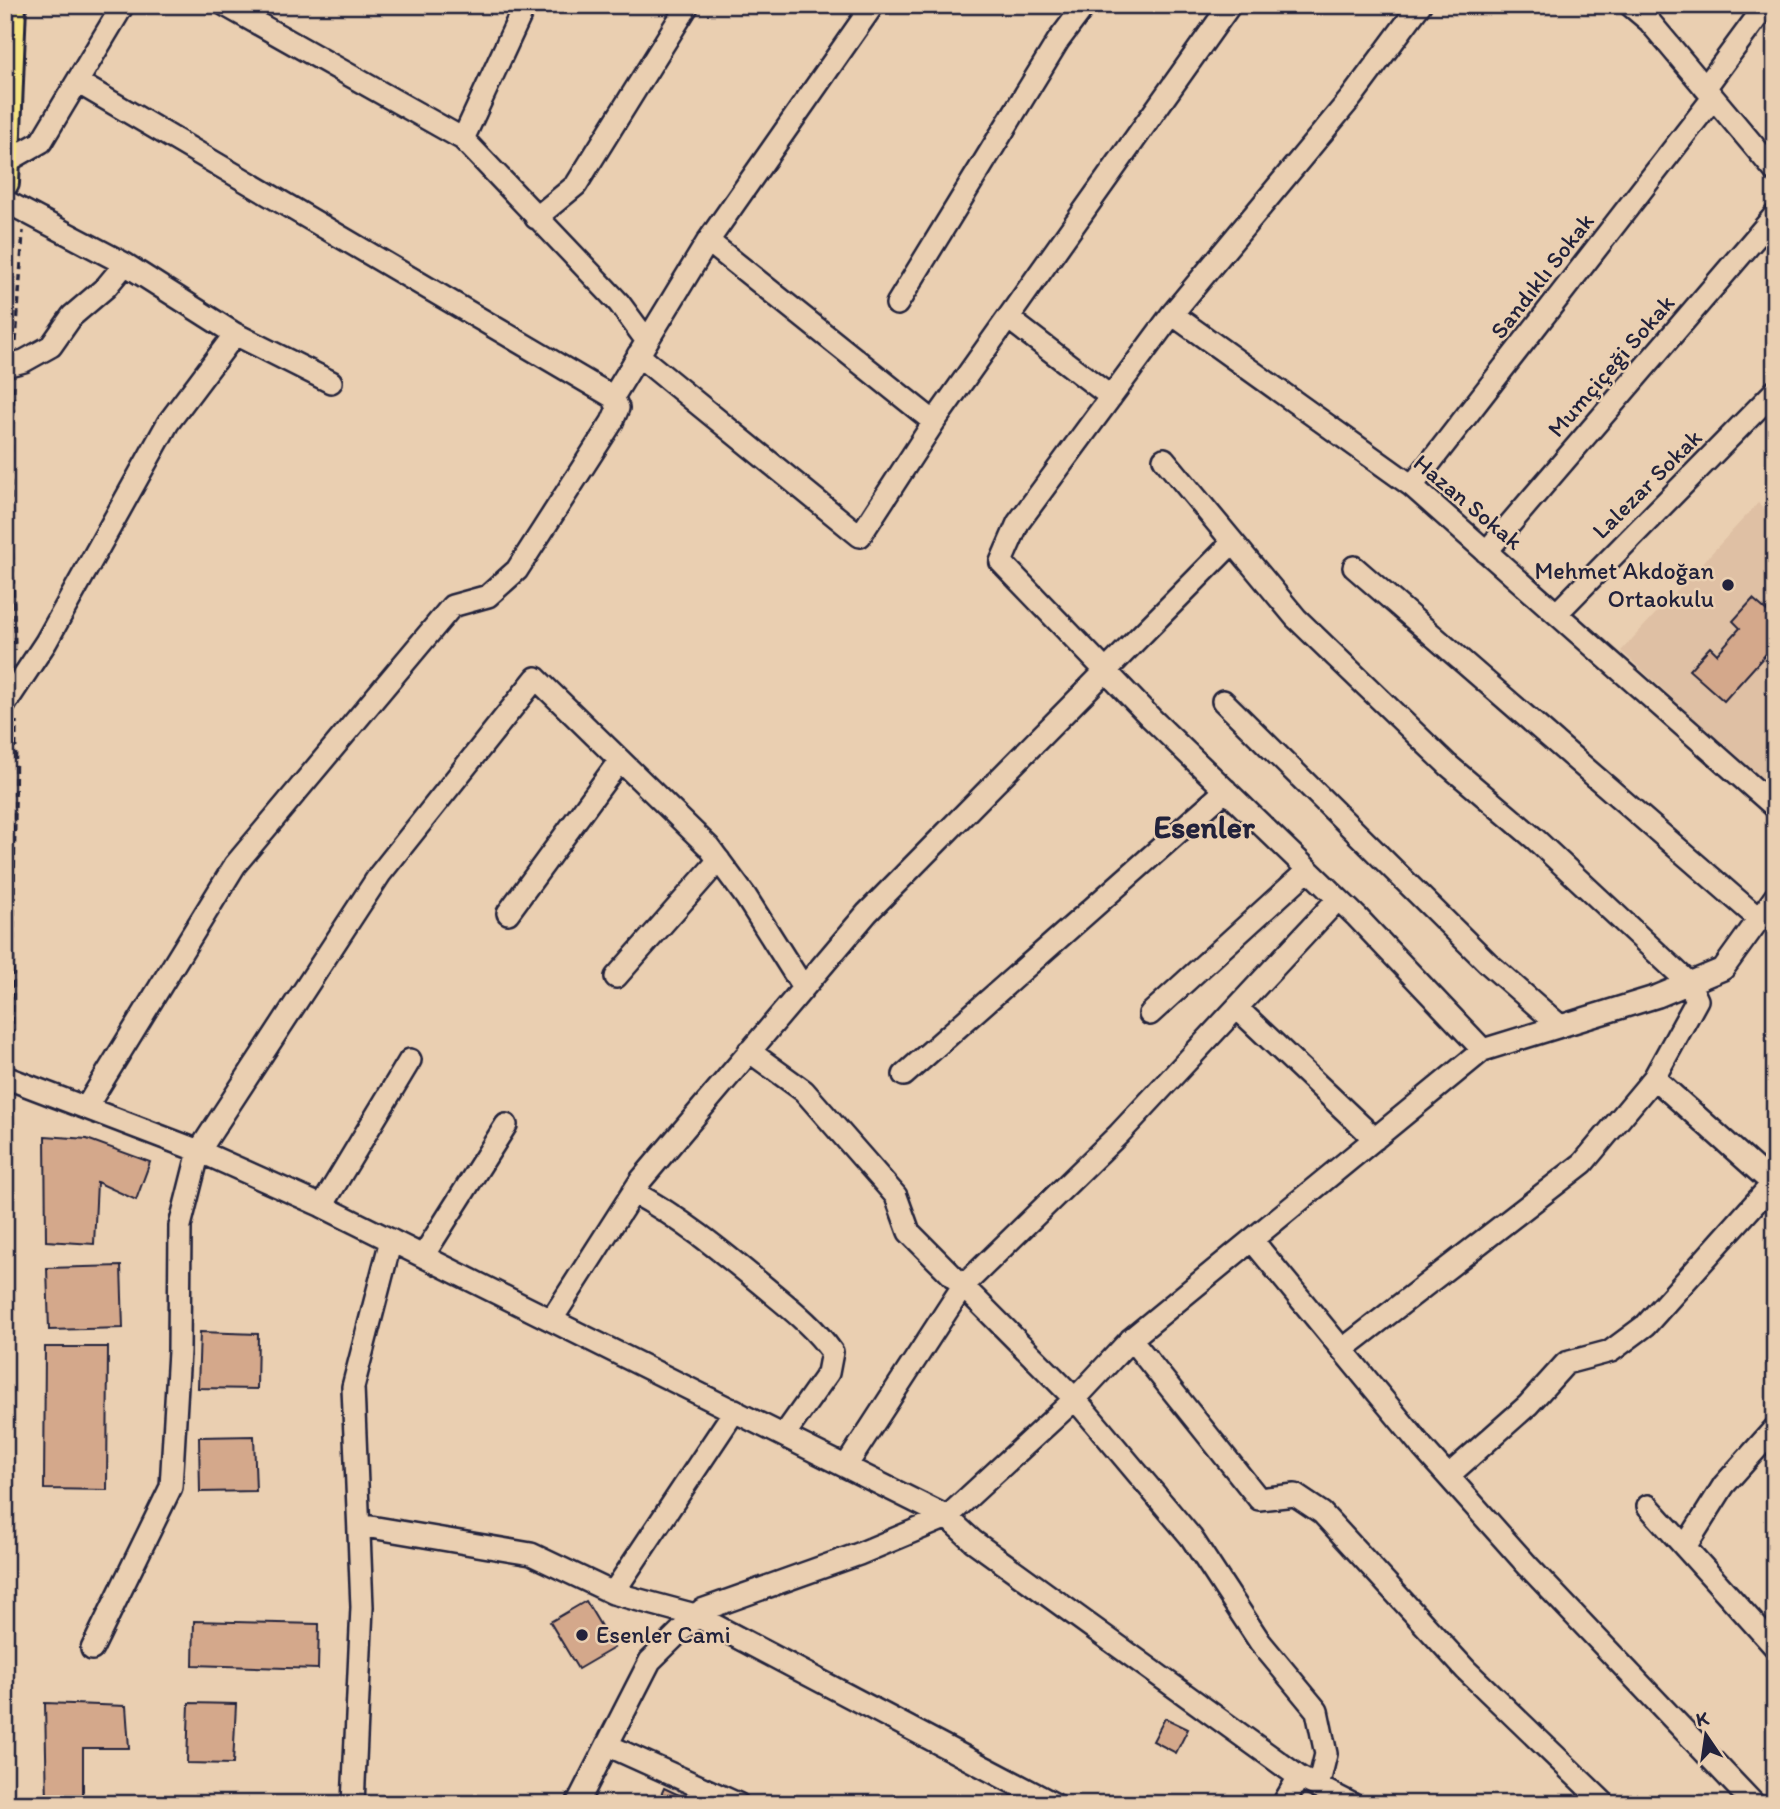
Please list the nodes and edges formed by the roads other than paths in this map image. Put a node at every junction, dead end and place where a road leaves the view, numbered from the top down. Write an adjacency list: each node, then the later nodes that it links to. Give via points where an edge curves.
1 (12, 5): 15 (main road)
2 (123, 5): 12 (street)
3 (225, 5): 14 (street)
4 (526, 5): 14 (street)
5 (688, 5): 20 (street, via 576,185)
6 (873, 5): 21 (street)
7 (1085, 5): 23 (street, via 1058,41)
8 (1230, 5): 25 (street)
9 (1420, 5): 24 (street, via 1351,98)
10 (1630, 5): 13 (street)
11 (1766, 5): 13 (street, Sandıklı Sokak)
12 (79, 83): 15 (street, via 41,142); 31 (street)
13 (1709, 93): 16 (street); 35 (street, Sandıklı Sokak)
14 (463, 139): 20 (street)
15 (6, 162): 17 (main road)
16 (1774, 168)
17 (5, 183)
18 (15, 206): 22 (street)
19 (1775, 215): 37 (street, Mumçiçeği Sokak)
20 (536, 218): 27 (street, via 619,303)
21 (708, 241): 27 (street); 33 (street)
22 (125, 264): 26 (street); 28 (street, via 72,316 51,346)
23 (897, 304)
24 (1172, 314): 32 (street); 35 (street, Hazan Sokak)
25 (1008, 318): 32 (street); 33 (street)
26 (234, 334): 29 (street); 42 (street, via 168,423 46,642)
27 (643, 348): 31 (street); 33 (street, via 860,536)
28 (10, 365)
29 (331, 382)
30 (1775, 391): 39 (street, Lalezar Sokak)
31 (613, 397): 64 (street, via 618,408 612,422 517,570 488,596 452,606 235,865)
32 (1111, 397): 40 (street, via 1018,523 1000,562)
33 (934, 422)
34 (1164, 459): 36 (street)
35 (1412, 486): 37 (street, Hazan Sokak)
36 (1233, 542): 40 (street); 53 (street, via 1296,618 1448,765)
37 (1486, 552): 39 (street, Hazan Sokak)
38 (1354, 567): 51 (street)
39 (1557, 613): 45 (street, Hazan Sokak)
40 (1104, 670): 44 (street); 54 (street, via 867,912)
41 (1223, 701): 57 (street, via 1488,963)
42 (5, 704)
43 (620, 760): 46 (street); 50 (street); 67 (street, via 536,678 380,874)
44 (1226, 790): 47 (street); 61 (street)
45 (1775, 807)
46 (719, 860): 52 (street); 54 (street)
47 (1308, 870): 49 (street); 56 (street)
48 (1775, 897): 51 (street)
49 (1338, 899): 55 (street); 58 (street)
50 (508, 914)
51 (1759, 919): 53 (street, via 1723,969)
52 (616, 978)
53 (1689, 983): 57 (street); 63 (street, via 1697,1000)
54 (803, 987): 59 (street)
55 (1237, 1008): 66 (street); 74 (street, via 1119,1134)
56 (1150, 1014)
57 (1560, 1026): 58 (street)
58 (1483, 1050): 66 (street)
59 (749, 1051): 69 (street); 74 (street, via 804,1091 896,1196 909,1232)
60 (410, 1059): 70 (street)
61 (904, 1075)
62 (8, 1078): 64 (street)
63 (1654, 1078): 68 (street); 77 (street, via 1583,1163)
64 (87, 1106): 67 (street)
65 (506, 1125): 73 (street)
66 (1375, 1139): 72 (street)
67 (199, 1151): 70 (street); 91 (street, via 180,1226 171,1488)
68 (1774, 1184): 83 (street, via 1646,1325 1611,1351 1566,1363 1528,1405)
69 (633, 1192): 75 (street); 81 (street, via 707,1239 817,1331 832,1352 828,1373)
70 (322, 1206): 71 (street)
71 (391, 1240): 73 (street); 86 (street, via 353,1387)
72 (1252, 1240): 76 (street); 77 (street)
73 (423, 1256): 75 (street)
74 (963, 1286): 78 (street); 82 (street)
75 (552, 1320): 79 (street)
76 (1131, 1339): 78 (street); 100 (street, via 1259,1499 1295,1495 1322,1513 1466,1670)
77 (1342, 1350): 83 (street)
78 (1075, 1399): 85 (street); 93 (street, via 1191,1537 1260,1642 1317,1710 1326,1754)
79 (735, 1410): 81 (street); 88 (street)
80 (1775, 1429): 87 (street, via 1724,1485)
81 (784, 1435): 82 (street)
82 (846, 1466): 85 (street)
83 (1448, 1476): 101 (street)
84 (1648, 1506): 87 (street)
85 (947, 1517): 89 (street); 93 (street)
86 (359, 1525): 88 (street, via 531,1554); 94 (street, via 362,1607)
87 (1685, 1546): 90 (street)
88 (614, 1593): 89 (street)
89 (695, 1615): 92 (street, via 649,1661); 97 (street)
90 (1775, 1647)
91 (92, 1649)
92 (607, 1745): 95 (street); 96 (street)
93 (1308, 1782): 98 (street); 99 (street)
94 (353, 1804)
95 (577, 1804)
96 (738, 1804)
97 (1054, 1804)
98 (1283, 1804)
99 (1352, 1804)
100 (1605, 1804)
101 (1754, 1804)

